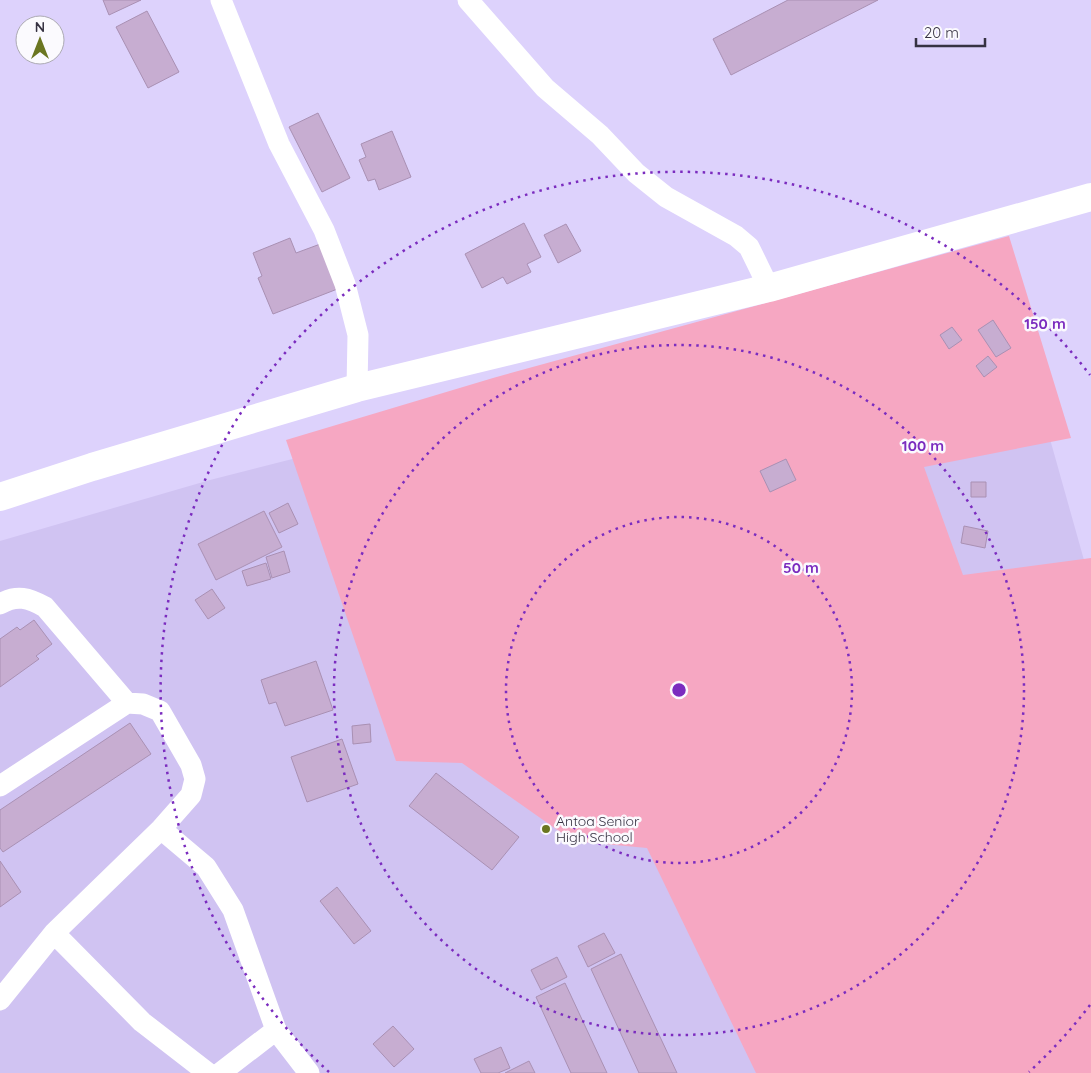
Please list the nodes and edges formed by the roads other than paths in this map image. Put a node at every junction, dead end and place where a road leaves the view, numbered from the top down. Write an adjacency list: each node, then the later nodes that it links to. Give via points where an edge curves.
1 (221, 0): 5 (street, via 279,144 324,230 345,284 358,335)
2 (468, 0): 4 (street, via 545,88 600,135 636,173 666,198 736,236 749,248)
3 (1091, 197): 4 (street)
4 (769, 288): 5 (street)
5 (357, 388): 6 (street)
6 (0, 497)
7 (0, 604): 8 (street, via 18,597 30,598 45,607)
8 (128, 703): 9 (street); 10 (street, via 143,704 160,711 191,765 195,779 191,795)
9 (0, 786)
10 (161, 829): 11 (street); 13 (street, via 206,867 233,910)
11 (54, 933): 12 (street); 14 (street, via 142,1022)
12 (0, 1000)
13 (276, 1030): 15 (street); 16 (street)
14 (208, 1073)
15 (220, 1073)
16 (309, 1073)

